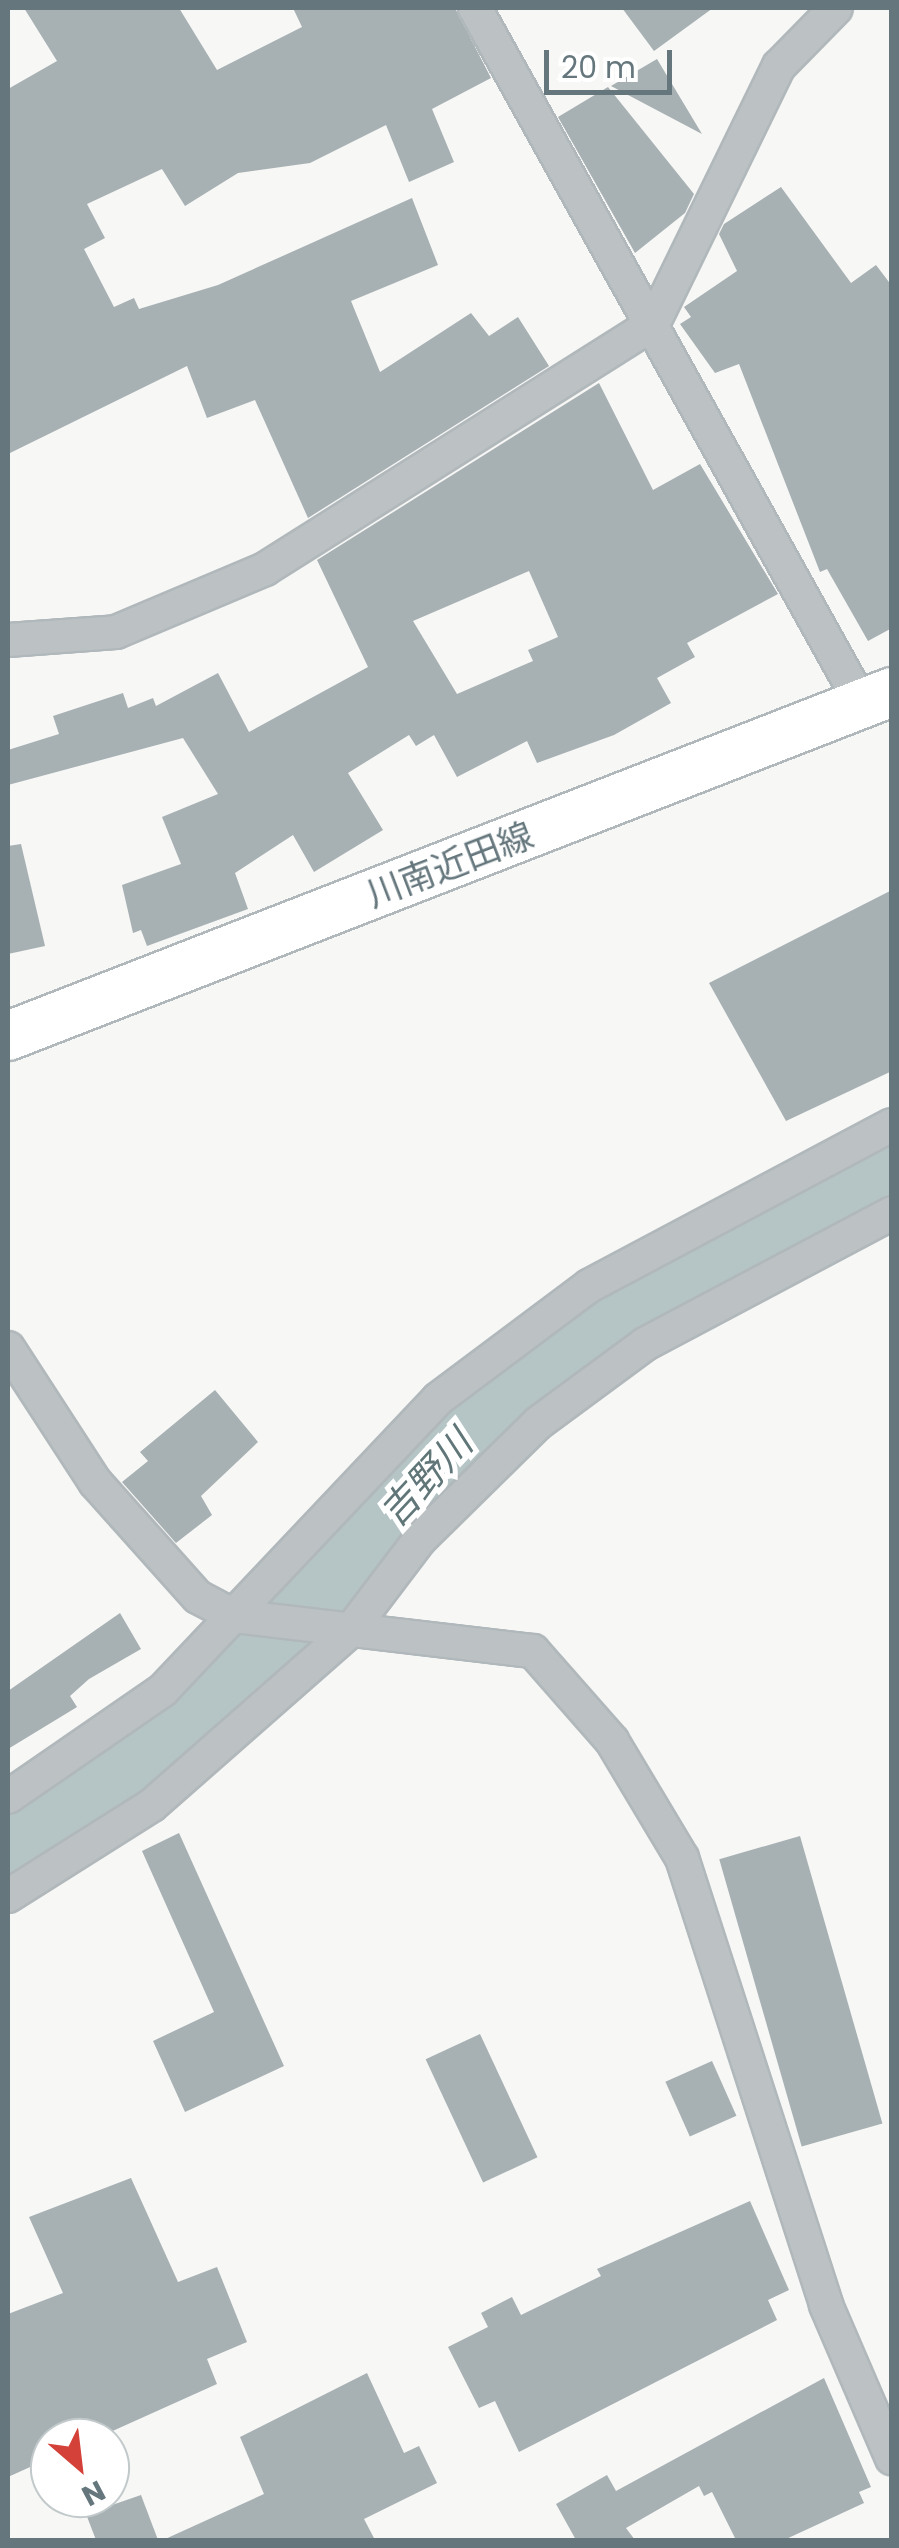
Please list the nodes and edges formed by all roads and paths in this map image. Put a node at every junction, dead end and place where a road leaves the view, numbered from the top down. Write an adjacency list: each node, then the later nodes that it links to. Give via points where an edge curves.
1 (475, 8): 3 (street)
2 (836, 8): 3 (street, via 779,66)
3 (653, 324): 4 (street, via 265,569 116,632); 5 (street)
4 (8, 640)
5 (877, 699): 6 (main road, 川南近田線)
6 (8, 1036)
7 (892, 1125): 10 (street, via 588,1286 438,1399)
8 (892, 1213): 11 (street, via 645,1344 538,1423)
9 (8, 1348): 10 (street, via 95,1482 198,1597)
10 (247, 1618): 11 (street); 12 (street, via 163,1690)
11 (340, 1628): 13 (street, via 152,1805); 14 (street, via 533,1651 612,1741 682,1858 826,2305)
12 (8, 1797)
13 (8, 1896)
14 (892, 2458)

